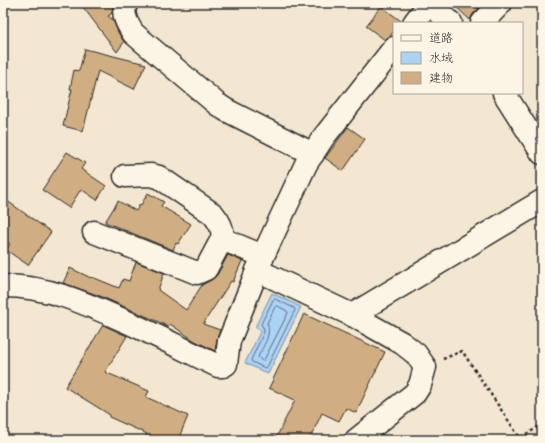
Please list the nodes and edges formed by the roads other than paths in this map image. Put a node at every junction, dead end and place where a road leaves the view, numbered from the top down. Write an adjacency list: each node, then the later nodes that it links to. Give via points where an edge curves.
1 (127, 3): 10 (street, via 124,14 133,33 217,104)
2 (429, 3): 4 (street); 5 (street)
3 (501, 3): 6 (street)
4 (415, 22)
5 (450, 22)
6 (483, 22)
7 (393, 49): 10 (street)
8 (505, 94): 9 (street)
9 (542, 152)
10 (313, 154): 15 (street)
11 (126, 176): 14 (street, via 159,177 213,214 221,227)
12 (542, 201): 17 (street)
13 (94, 232): 14 (street, via 197,273 206,269)
14 (222, 240): 15 (street)
15 (260, 263): 16 (street, via 229,342 226,364 223,366 218,366 91,305 23,286); 17 (street)
16 (3, 286)
17 (352, 315): 18 (street, via 402,343 416,354 425,367 415,393)
18 (356, 440)

